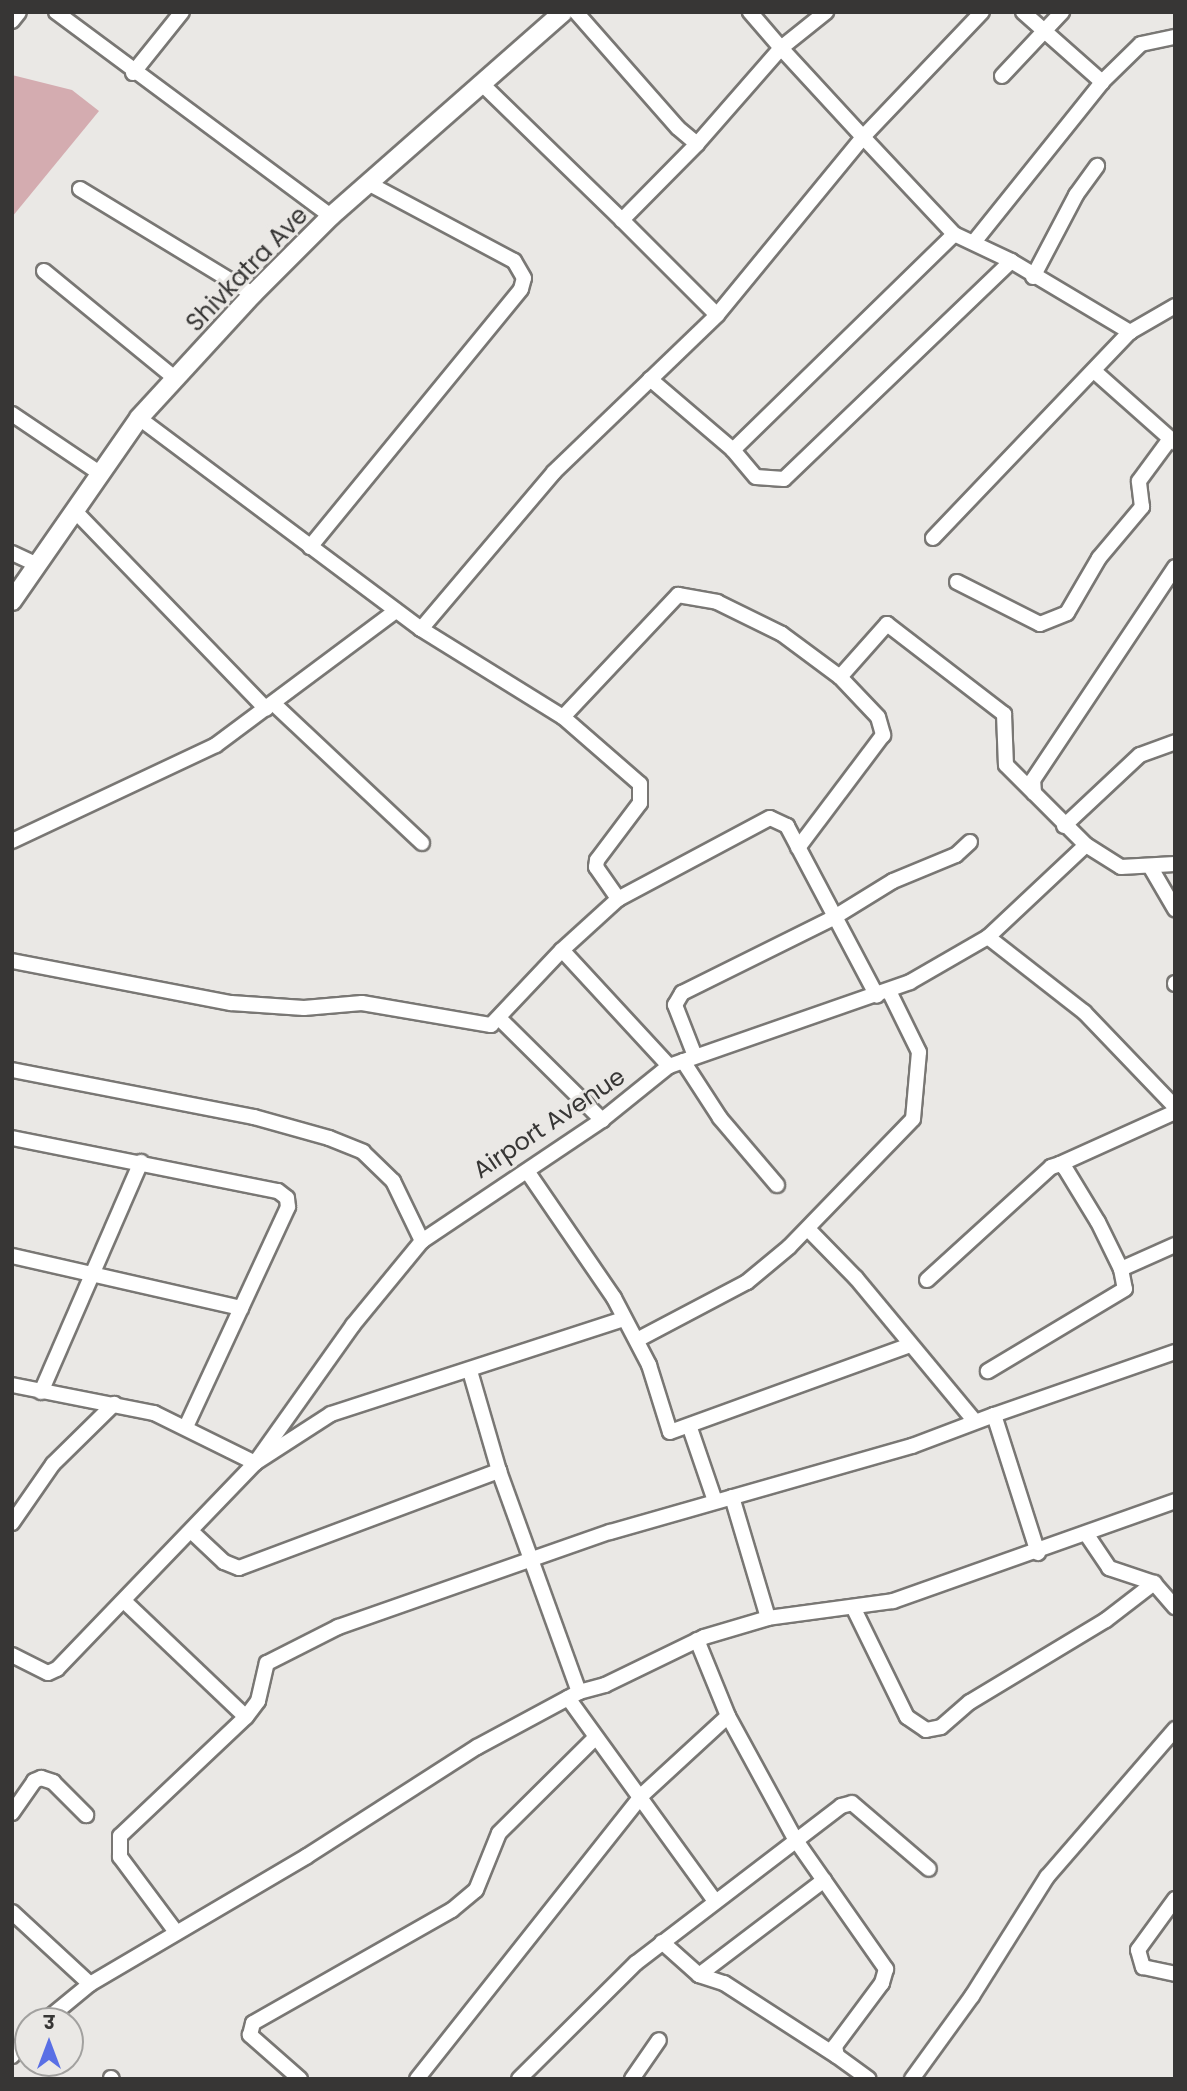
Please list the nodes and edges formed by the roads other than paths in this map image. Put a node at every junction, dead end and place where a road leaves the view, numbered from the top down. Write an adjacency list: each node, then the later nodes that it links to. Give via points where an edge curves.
1 (19, 12): 11 (street)
2 (182, 12): 15 (street)
3 (563, 12): 18 (street, Shivkatra Ave)
4 (576, 12): 20 (street, via 678,128)
5 (750, 12): 14 (street)
6 (826, 12): 14 (street)
7 (982, 12): 19 (street)
8 (1023, 12): 12 (street)
9 (1062, 12): 12 (street)
10 (58, 13): 15 (street)
11 (12, 21)
12 (1045, 31): 16 (street); 17 (street)
13 (1175, 37): 17 (street, via 1140,44)
14 (781, 48): 19 (street); 20 (street)
15 (132, 73): 24 (street)
16 (1002, 76)
17 (1102, 82): 27 (street)
18 (481, 83): 22 (street, Shivkatra Ave); 25 (street)
19 (863, 136): 26 (street); 33 (street)
20 (698, 144): 25 (street)
21 (1097, 166): 30 (street, via 1076,195)
22 (368, 183): 24 (street, Shivkatra Ave); 45 (street, via 514,261 524,278 521,289)
23 (80, 189): 31 (street)
24 (331, 216): 31 (street, Shivkatra Ave)
25 (622, 220): 33 (street)
26 (954, 234): 27 (street); 41 (street)
27 (974, 242): 28 (street)
28 (1011, 261): 30 (street); 41 (street, via 784,479 756,477)
29 (44, 271): 36 (street)
30 (1033, 277): 34 (street)
31 (253, 294): 36 (street, Shivkatra Ave)
32 (1175, 306): 34 (street)
33 (717, 315): 37 (street)
34 (1130, 332): 35 (street)
35 (1094, 371): 40 (street); 44 (street)
36 (176, 379): 39 (street, Shivkatra Ave)
37 (650, 380): 41 (street); 52 (street, via 554,472)
38 (12, 414): 42 (street)
39 (139, 418): 42 (street, Shivkatra Ave); 45 (street)
40 (1172, 441): 49 (street, via 1139,481 1142,507 1099,558 1067,613 1040,624)
41 (733, 450)
42 (101, 474): 43 (street, Shivkatra Ave)
43 (75, 511): 47 (street, Shivkatra Ave); 54 (street)
44 (933, 538)
45 (310, 547): 51 (street)
46 (12, 553): 47 (street)
47 (37, 565): 50 (street, Shivkatra Ave)
48 (1175, 567): 57 (street, via 1033,779)
49 (957, 582)
50 (12, 601)
51 (396, 611): 52 (street); 54 (street)
52 (421, 629): 55 (street)
53 (841, 677): 55 (street, via 782,634 717,602 678,596); 57 (street, via 887,624 1004,714 1006,765); 63 (street, via 878,717 883,735)
54 (270, 707): 59 (street, via 182,763); 61 (street)
55 (564, 717): 66 (street, via 640,784 643,792 634,812 597,860 596,867)
56 (1175, 742): 58 (street, via 1140,755)
57 (1034, 793): 58 (street)
58 (1064, 825): 62 (street)
59 (12, 841)
60 (970, 842): 68 (street, via 956,855 893,881)
61 (422, 844)
62 (1086, 845): 65 (street, via 1121,867); 69 (street, Airport Avenue)
63 (798, 848): 66 (street, via 787,826 770,818); 68 (street)
64 (1175, 864): 65 (street)
65 (1151, 868): 67 (street)
66 (618, 899): 70 (street)
67 (1175, 909)
68 (833, 918): 72 (street); 74 (street, via 676,998)
69 (988, 937): 72 (street, Airport Avenue); 76 (street, via 1084,1012)
70 (562, 950): 73 (street); 74 (street)
71 (12, 961): 73 (street, via 232,1003 304,1008 362,1003 481,1027)
72 (883, 993): 74 (street, Airport Avenue); 84 (street, via 919,1052 913,1119)
73 (500, 1019): 78 (street)
74 (683, 1061): 78 (street, Airport Avenue); 83 (street, via 728,1129)
75 (12, 1070): 85 (street, via 254,1116 363,1152 393,1181)
76 (1175, 1107)
77 (1175, 1112): 81 (street)
78 (602, 1120): 82 (street, Airport Avenue)
79 (12, 1138): 80 (street)
80 (141, 1162): 89 (street); 91 (street, via 278,1191 287,1198 288,1207)
81 (1060, 1164): 88 (street, via 1098,1222); 90 (street)
82 (527, 1171): 85 (street, Airport Avenue, via 483,1196); 92 (street, via 614,1298)
83 (777, 1185)
84 (808, 1228): 93 (street, via 725,1297); 94 (street)
85 (422, 1241): 105 (street, Airport Avenue, via 353,1325)
86 (1175, 1245): 88 (street)
87 (12, 1256): 89 (street)
88 (1121, 1269): 97 (street, via 1125,1280 1122,1294 1041,1336)
89 (93, 1272): 91 (street); 99 (street)
90 (927, 1280)
91 (241, 1308): 103 (street)
92 (623, 1319): 93 (street); 96 (street)
93 (636, 1340): 104 (street, via 667,1430)
94 (910, 1345): 102 (street); 104 (street)
95 (1175, 1352): 101 (street)
96 (470, 1371): 105 (street, via 331,1414); 106 (street)
97 (988, 1371)
98 (12, 1385): 99 (street)
99 (41, 1392): 100 (street)
100 (114, 1404): 103 (street, via 154,1413); 110 (street, via 53,1464)
101 (993, 1415): 102 (street); 113 (street)
102 (973, 1419): 107 (street, via 912,1446)
103 (186, 1427): 105 (street)
104 (690, 1428): 108 (street)
105 (255, 1463): 111 (street)
106 (499, 1471): 111 (street, via 239,1569 224,1562); 114 (street)
107 (732, 1497): 108 (street); 119 (street)
108 (715, 1501): 114 (street)
109 (1175, 1501): 112 (street)
110 (12, 1523)
111 (192, 1532): 116 (street)
112 (1087, 1535): 113 (street); 115 (street, via 1109,1568)
113 (1038, 1553): 118 (street, via 946,1585)
114 (534, 1557): 123 (street); 125 (street, via 284,1651 267,1663 258,1701)
115 (1154, 1583): 117 (street); 118 (street, via 1107,1620 970,1702 941,1727 926,1730 907,1717)
116 (124, 1601): 121 (street, via 57,1669 48,1673); 125 (street)
117 (1175, 1607)
118 (854, 1609): 119 (street)
119 (768, 1618): 120 (street)
120 (698, 1640): 123 (street, via 605,1685); 124 (street)
121 (18, 1658): 122 (street)
122 (12, 1673)
123 (573, 1695): 127 (street); 137 (street, via 477,1747 307,1856)
124 (728, 1716): 128 (street); 131 (street)
125 (246, 1717): 137 (street, via 120,1836 120,1857)
126 (1175, 1728): 150 (street, via 1047,1877 972,1996)
127 (596, 1737): 128 (street); 145 (street, via 499,1833 476,1890 452,1910 253,2023 250,2035)
128 (641, 1796): 135 (street); 146 (street)
129 (12, 1813): 130 (street, via 41,1778 53,1782)
130 (86, 1815)
131 (795, 1839): 132 (street, via 841,1805 852,1804); 133 (street); 135 (street)
132 (929, 1868)
133 (824, 1880): 140 (street); 144 (street, via 886,1969 883,1983 835,2046)
134 (1175, 1899): 139 (street, via 1138,1950 1143,1967)
135 (715, 1901): 138 (street)
136 (12, 1912): 141 (street)
137 (176, 1932): 141 (street)
138 (662, 1942): 140 (street); 147 (street)
139 (1175, 1974)
140 (699, 1975): 144 (street, via 724,1983)
141 (90, 1984): 142 (street)
142 (62, 2007)
143 (659, 2040): 148 (street)
144 (837, 2056): 149 (street)
145 (300, 2079)
146 (417, 2079)
147 (519, 2079)
148 (632, 2079)
149 (869, 2079)
150 (912, 2079)

